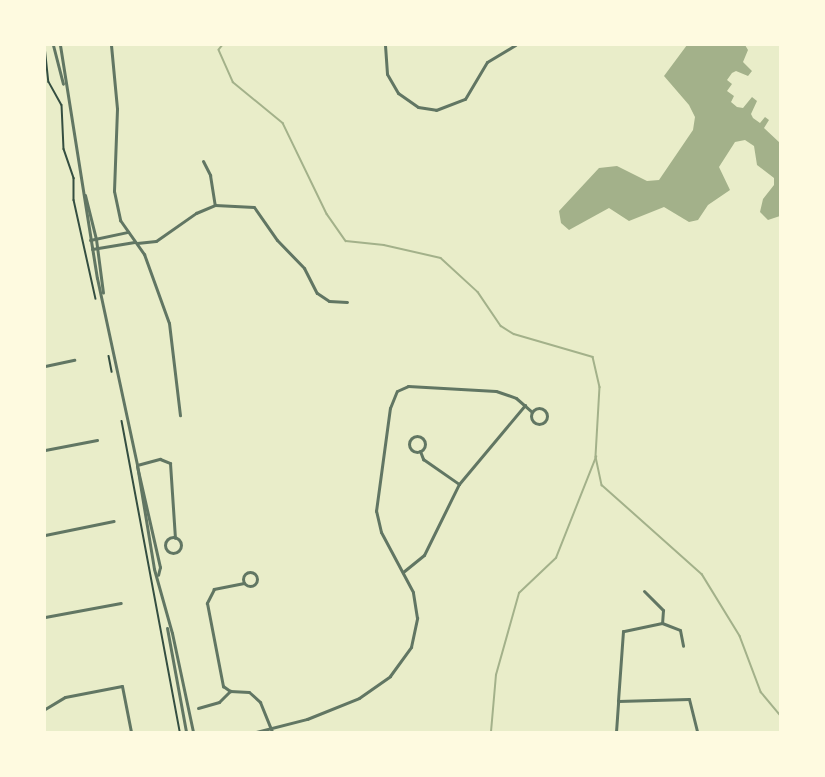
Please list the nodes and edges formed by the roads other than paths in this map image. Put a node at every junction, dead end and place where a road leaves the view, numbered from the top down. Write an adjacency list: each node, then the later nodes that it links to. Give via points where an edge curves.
1 (53, 45): 6 (street)
2 (60, 45): 6 (street)
3 (111, 45): 10 (street, via 117,109 114,191 120,220)
4 (385, 45): 5 (street, via 387,74 398,93 418,107 436,110 465,99 487,62)
5 (515, 45)
6 (64, 86): 8 (street)
7 (203, 161): 9 (street, via 210,175)
8 (84, 195): 11 (street); 12 (street)
9 (215, 205): 13 (street, via 196,213 156,241); 17 (street, via 254,207 277,240 304,268 317,293 329,301)
10 (128, 232): 11 (street); 13 (street)
11 (96, 239): 12 (street); 14 (street)
12 (90, 240): 15 (street)
13 (136, 242): 14 (street); 22 (street, via 173,339)
14 (98, 248): 15 (street); 16 (street)
15 (92, 249): 16 (street)
16 (103, 293): 26 (street)
17 (347, 303)
18 (74, 360): 19 (street)
19 (45, 366)
20 (525, 405): 21 (street); 27 (street); 33 (street, via 496,391 408,386 397,391 390,408 376,511 381,532)
21 (532, 412): 21 (street, via 536,423 546,418 541,408)
22 (180, 415)
23 (97, 440): 24 (street)
24 (45, 450)
25 (420, 451): 25 (street, via 424,442 414,437 410,448); 27 (street, via 423,459)
26 (137, 465): 28 (street); 29 (street); 32 (street, via 160,459 170,463)
27 (459, 484): 33 (street, via 424,555)
28 (149, 513): 29 (street); 34 (street, via 160,567)
29 (143, 514): 34 (street)
30 (114, 521): 31 (street)
31 (45, 535)
32 (175, 538): 32 (street, via 166,542 170,552 180,548)
33 (403, 572): 46 (street, via 416,606 416,628 406,657 390,676 359,698 307,719)
34 (158, 575): 40 (street)
35 (244, 583): 35 (street, via 255,585 256,575 246,573); 42 (street, via 214,589 207,597 223,686)
36 (644, 591): 39 (street, via 663,610)
37 (121, 603): 38 (street)
38 (45, 617)
39 (662, 623): 41 (street, via 680,630); 43 (street, via 623,631)
40 (168, 626): 48 (street, via 166,635); 49 (street)
41 (683, 646)
42 (230, 691): 44 (street, via 219,702); 46 (street, via 249,692 261,702)
43 (618, 701): 52 (street); 53 (street, via 689,699)
44 (198, 708)
45 (45, 710): 47 (street, via 65,697 122,686)
46 (270, 726): 50 (street); 51 (street)
47 (131, 732)
48 (186, 732)
49 (193, 732)
50 (256, 732)
51 (272, 732)
52 (616, 732)
53 (697, 732)

